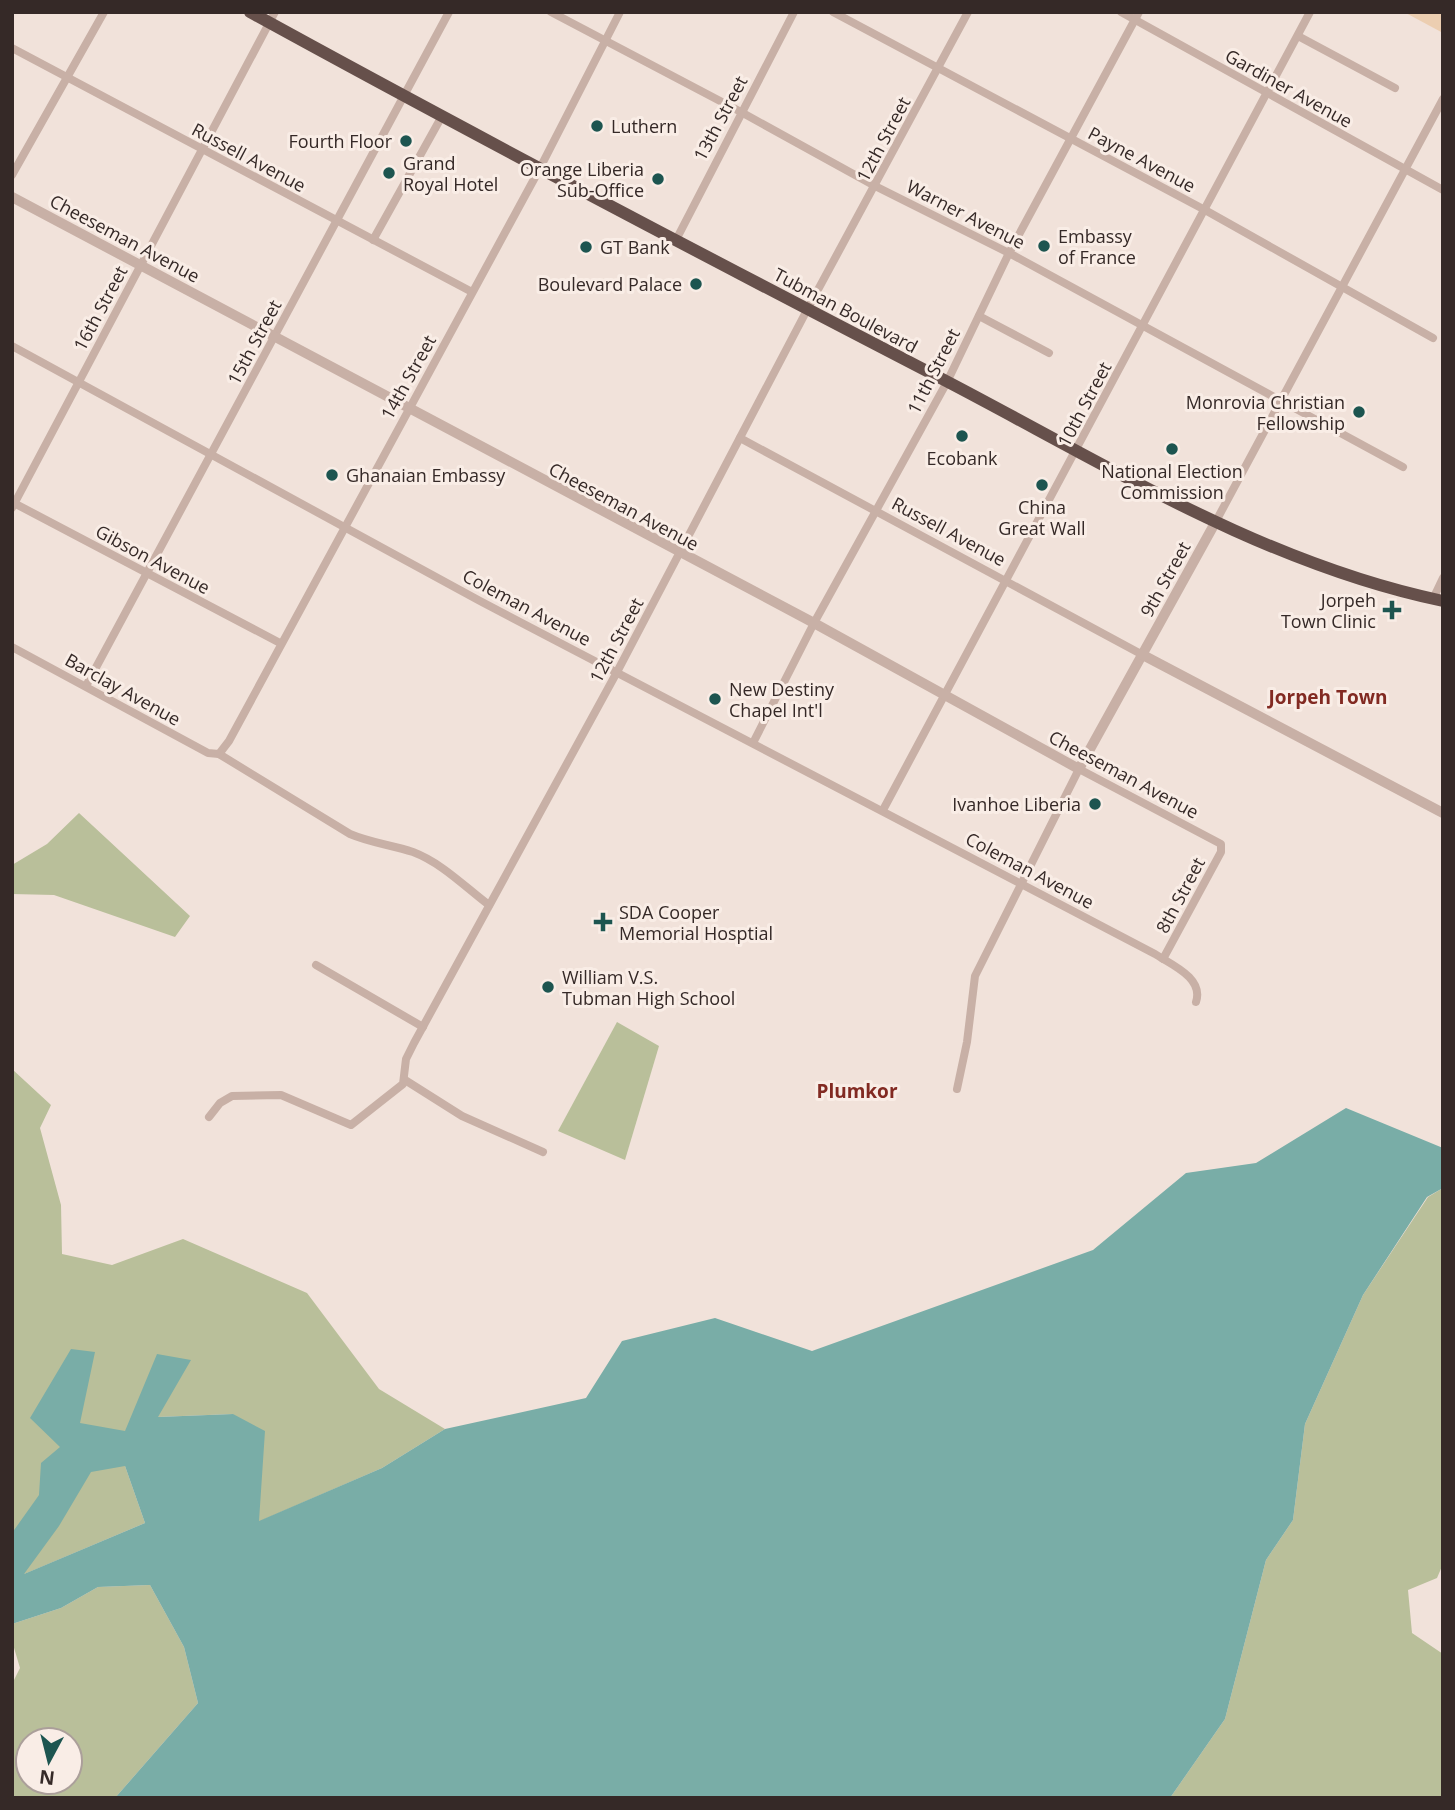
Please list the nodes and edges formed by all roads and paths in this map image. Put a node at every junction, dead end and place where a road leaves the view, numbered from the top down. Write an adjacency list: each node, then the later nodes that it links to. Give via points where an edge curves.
1 (104, 12): 17 (street)
2 (250, 12): 12 (highway, Tubman Boulevard)
3 (449, 12): 19 (street, 15th Street)
4 (551, 12): 14 (street, Warner Avenue)
5 (620, 12): 14 (street, 14th Street)
6 (794, 12): 22 (street, 13th Street)
7 (833, 12): 16 (street, Payne Avenue)
8 (968, 12): 16 (street, 12th Street)
9 (1121, 12): 11 (street, Gardiner Avenue)
10 (1310, 12): 13 (street, 10th Street)
11 (1137, 16): 20 (street, Gardiner Avenue); 24 (street, 11th Street)
12 (272, 18): 19 (highway, Tubman Boulevard); 25 (street, 16th Street)
13 (1298, 36): 18 (street); 20 (street, 10th Street)
14 (605, 41): 22 (street, Warner Avenue); 26 (street, 14th Street)
15 (12, 48): 17 (street, Russell Avenue)
16 (939, 68): 24 (street, Payne Avenue); 29 (street, 12th Street)
17 (67, 78): 25 (street, Russell Avenue); 28 (street)
18 (1395, 88)
19 (403, 94): 23 (highway, Tubman Boulevard); 33 (street, 15th Street)
20 (1266, 94): 27 (street, Gardiner Avenue); 32 (street, 10th Street)
21 (1443, 99): 27 (street, 9th Street)
22 (741, 111): 29 (street, Warner Avenue); 35 (street, 13th Street)
23 (442, 116): 26 (highway, Tubman Boulevard); 34 (street)
24 (1070, 139): 32 (street, Payne Avenue); 36 (street, 11th Street)
25 (201, 150): 33 (street, Russell Avenue); 37 (street, 16th Street)
26 (539, 170): 35 (highway, Tubman Boulevard); 39 (street, 14th Street)
27 (1404, 170): 30 (street, Gardiner Avenue); 38 (street, 9th Street)
28 (12, 175)
29 (875, 186): 36 (street, Warner Avenue); 40 (street, 12th Street)
30 (1443, 190)
31 (12, 197): 37 (street, Cheeseman Avenue)
32 (1205, 210): 38 (street, Payne Avenue); 42 (street, 10th Street)
33 (336, 220): 34 (street, Russell Avenue); 43 (street, 15th Street)
34 (373, 240): 39 (street, Russell Avenue)
35 (676, 240): 40 (highway, Tubman Boulevard)
36 (1009, 253): 41 (street, 11th Street); 42 (street, Warner Avenue)
37 (141, 264): 43 (street, Cheeseman Avenue); 47 (street, 16th Street)
38 (1342, 286): 44 (street, Payne Avenue); 49 (street, 9th Street)
39 (472, 292): 50 (street, 14th Street)
40 (807, 310): 48 (highway, Tubman Boulevard); 51 (street, 12th Street)
41 (979, 316): 46 (street); 48 (street, 11th Street)
42 (1142, 328): 49 (street, Warner Avenue); 52 (street, 10th Street)
43 (275, 335): 50 (street, Cheeseman Avenue); 53 (street, 15th Street)
44 (1433, 338)
45 (12, 346): 47 (street, Coleman Avenue)
46 (1049, 353)
47 (79, 382): 53 (street, Coleman Avenue); 55 (street, 16th Street)
48 (947, 382): 52 (highway, Tubman Boulevard); 56 (street, 11th Street)
49 (1279, 400): 54 (street, Warner Avenue); 57 (street, 9th Street)
50 (409, 408): 58 (street, 14th Street); 59 (street, Cheeseman Avenue)
51 (740, 438): 56 (street, Russell Avenue); 59 (street, 12th Street)
52 (1077, 450): 57 (highway, Tubman Boulevard); 62 (street, 10th Street)
53 (212, 453): 58 (street, Coleman Avenue); 60 (street, 15th Street)
54 (1403, 467)
55 (13, 504): 60 (street, Gibson Avenue)
56 (876, 510): 62 (street, Russell Avenue); 64 (street, 11th Street)
57 (1215, 523): 63 (highway, Tubman Boulevard, via 1338,571); 67 (street, 9th Street)
58 (346, 527): 65 (street, 14th Street); 68 (street, Coleman Avenue)
59 (680, 554): 64 (street, Cheeseman Avenue); 68 (street, 12th Street)
60 (148, 574): 65 (street, Gibson Avenue); 69 (street, 15th Street)
61 (1443, 578): 63 (street)
62 (1007, 580): 67 (street, Russell Avenue); 70 (street, 10th Street)
63 (1438, 600)
64 (814, 623): 70 (street, Cheeseman Avenue); 71 (street, 11th Street)
65 (280, 643): 72 (street, 14th Street)
66 (12, 647): 69 (street, Barclay Avenue)
67 (1141, 654): 73 (street, 9th Street); 75 (street)
68 (617, 672): 71 (street, Coleman Avenue); 78 (street, 12th Street)
69 (86, 687): 72 (street, Barclay Avenue, via 208,753)
70 (946, 696): 73 (street, Cheeseman Avenue); 74 (street, 10th Street)
71 (753, 743): 74 (street, Coleman Avenue)
72 (219, 754): 78 (street, Barclay Avenue, via 350,834 439,865)
73 (1079, 769): 76 (street, Cheeseman Avenue); 77 (street, 9th Street)
74 (883, 810): 77 (street, Coleman Avenue)
75 (1443, 813)
76 (1221, 844): 79 (street, 8th Street, via 1221,852)
77 (1020, 883): 79 (street, Coleman Avenue); 84 (street, 9th Street, via 975,976)
78 (489, 905): 82 (street, 12th Street)
79 (1163, 959): 81 (street, Coleman Avenue, via 1194,981)
80 (316, 965): 82 (street)
81 (1196, 1002)
82 (423, 1027): 83 (street, 12th Street, via 406,1059)
83 (405, 1080): 85 (street, via 394,1095 351,1125 281,1095 232,1096); 86 (street, via 462,1116)
84 (957, 1089)
85 (209, 1117)
86 (543, 1152)

